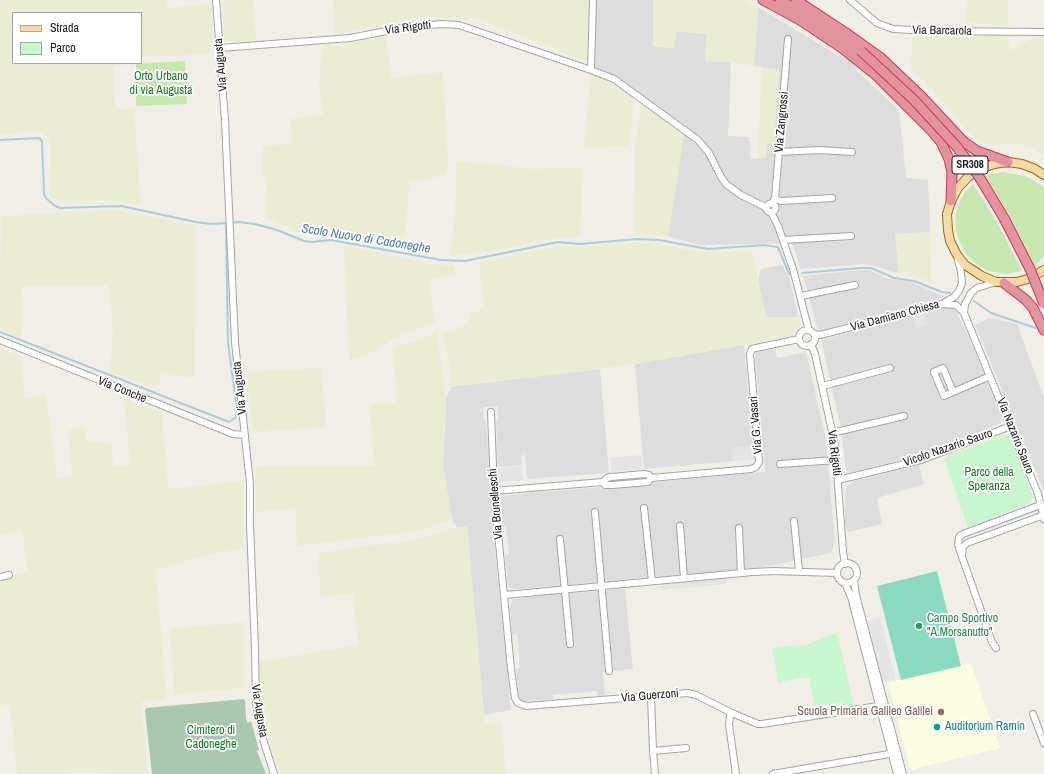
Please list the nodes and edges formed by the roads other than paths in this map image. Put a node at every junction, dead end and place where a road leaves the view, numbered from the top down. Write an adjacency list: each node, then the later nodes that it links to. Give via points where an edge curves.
1 (216, 0): 9 (street, Via Augusta)
2 (593, 0): 10 (street)
3 (763, 0): 19 (highway, via 800,20 842,48 876,75 931,130 941,142 949,159 952,172)
4 (780, 0): 29 (highway, SR308, bridge, via 806,14 861,52 914,100 956,147 978,175 1004,218 1030,269)
5 (796, 0): 13 (highway, via 882,58 964,142 977,151)
6 (850, 0): 7 (street, Via Barcarola, via 877,23 893,28 930,31)
7 (1044, 32)
8 (788, 39): 11 (street, Via Zangrossi)
9 (220, 48): 10 (street, Via Rigotti, via 350,38 407,27 459,25); 45 (street, Via Augusta, via 235,342)
10 (591, 70): 20 (street, Via Rigotti, via 614,79 698,140 709,153 726,184)
11 (779, 152): 12 (street); 18 (street, Via Zangrossi)
12 (852, 152)
13 (1008, 162): 14 (main road); 19 (main road, via 980,169 958,188)
14 (1035, 169): 15 (main road); 16 (main road)
15 (1044, 172)
16 (1044, 175)
17 (832, 198): 18 (street)
18 (774, 201): 20 (street, via 768,205)
19 (951, 201): 23 (main road, via 947,214 948,230)
20 (769, 210): 22 (street)
21 (851, 236): 22 (street)
22 (783, 240): 27 (street)
23 (957, 255): 25 (main road, via 973,271); 28 (street, Via Damiano Chiesa, via 962,283 954,297)
24 (1044, 270): 25 (main road, via 1031,278 1017,282)
25 (1000, 282): 30 (street, via 977,288 971,293 965,304); 32 (highway, via 1030,304)
26 (855, 285): 27 (street)
27 (801, 296): 31 (street)
28 (942, 304): 30 (street, via 956,305); 33 (street, Via Damiano Chiesa, via 820,335)
29 (1044, 304)
30 (964, 313): 38 (street, Via Nazario Sauro)
31 (808, 330): 33 (street); 34 (street, via 801,332)
32 (1044, 330)
33 (814, 334): 36 (street, via 814,341)
34 (799, 339): 36 (street, via 803,344); 49 (street, Via G. Vasari, via 751,351 759,462 756,467 651,478 648,482 639,483 607,485 603,482)
35 (0, 340): 45 (street, Via Conche, via 233,434)
36 (810, 344): 39 (street, Via Rigotti)
37 (890, 368): 39 (street)
38 (990, 376): 40 (street); 43 (street, Via Nazario Sauro)
39 (823, 386): 44 (street, Via Rigotti)
40 (953, 392)
41 (491, 412): 49 (street, Via Brunelleschi)
42 (904, 416): 44 (street)
43 (1011, 426): 48 (street, Vicolo Nazario Sauro, via 921,460); 50 (street, Via Nazario Sauro)
44 (832, 433): 46 (street, Via Rigotti)
45 (245, 435): 83 (street, Via Augusta, via 250,484 256,703 263,740)
46 (836, 460): 47 (street); 48 (street, Via Rigotti)
47 (780, 464)
48 (838, 480): 59 (street, Via Rigotti)
49 (494, 492): 71 (street, Via Brunelleschi)
50 (1042, 505): 53 (street, Via Nazario Sauro); 58 (street, via 963,534 959,537 958,545)
51 (644, 508): 66 (street)
52 (595, 512): 69 (street)
53 (1044, 516): 58 (street, via 967,543 963,547)
54 (794, 521): 60 (street)
55 (680, 526): 65 (street)
56 (739, 528): 61 (street)
57 (560, 539): 70 (street)
58 (962, 555): 73 (street)
59 (845, 564): 62 (street, via 839,568); 67 (street, via 851,564 856,570 857,576)
60 (799, 571): 61 (street); 62 (street)
61 (741, 573): 65 (street)
62 (838, 574): 68 (street, via 839,579)
63 (9, 575): 64 (street)
64 (0, 577)
65 (684, 578): 66 (street)
66 (652, 581): 69 (street)
67 (854, 581): 68 (street); 76 (street)
68 (845, 583): 76 (street)
69 (602, 586): 70 (street); 74 (street)
70 (564, 589): 71 (street); 72 (street)
71 (505, 595): 75 (street, Via Guerzoni, via 511,669 518,703 526,706)
72 (570, 644)
73 (996, 648)
74 (609, 671)
75 (651, 696): 77 (street, Via Guerzoni, via 688,693); 81 (street)
76 (881, 705): 77 (street, Via Guerzoni, via 762,724); 82 (street)
77 (732, 713): 85 (street, via 728,725)
78 (1032, 714): 79 (street)
79 (1044, 743)
80 (686, 748): 81 (street)
81 (653, 751): 84 (street)
82 (894, 753): 86 (street); 87 (street); 88 (street)
83 (274, 774)
84 (655, 774)
85 (736, 774)
86 (773, 774)
87 (897, 774)
88 (902, 774)

